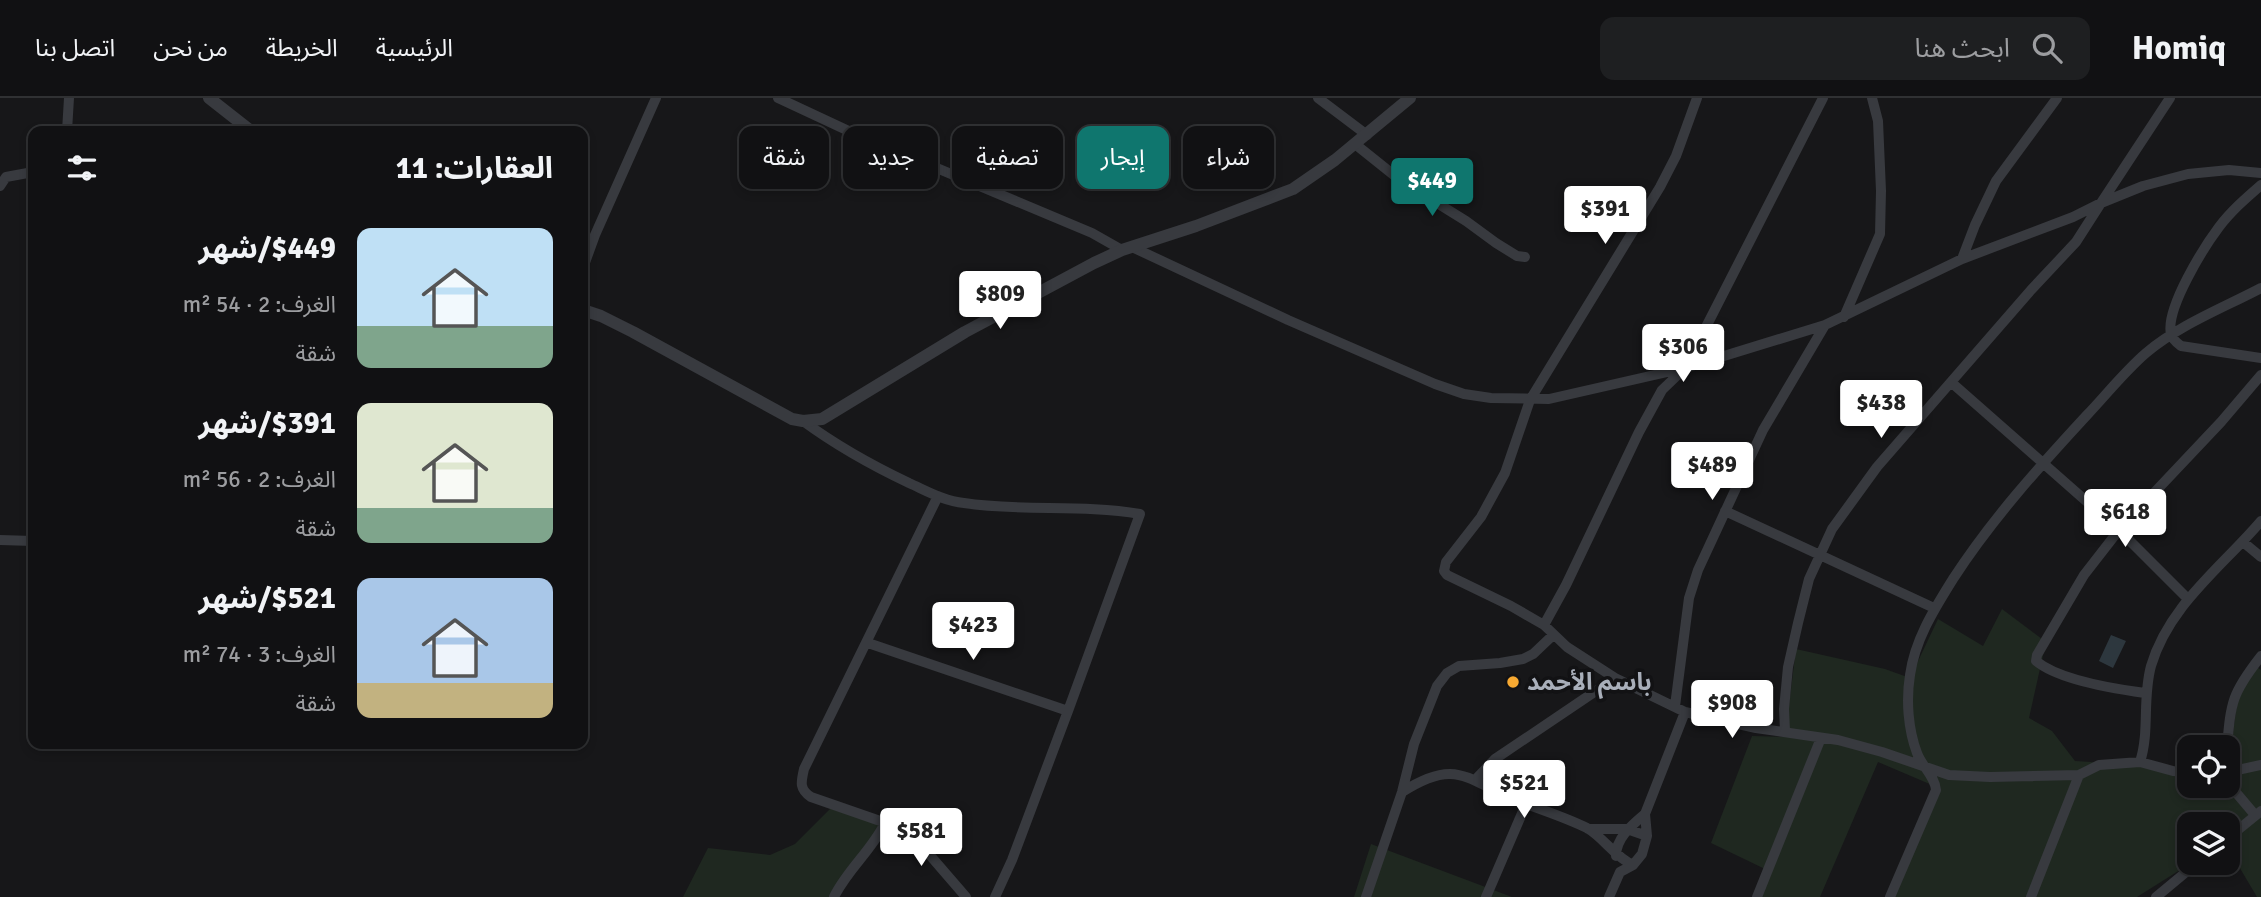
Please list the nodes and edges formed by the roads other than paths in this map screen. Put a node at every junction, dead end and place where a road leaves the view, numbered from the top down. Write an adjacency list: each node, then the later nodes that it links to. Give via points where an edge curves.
1 (69, 98): 12 (street)
2 (209, 98): 13 (street)
3 (656, 98): 22 (street)
4 (778, 98): 21 (street)
5 (1318, 98): 14 (street)
6 (1410, 98): 14 (street)
7 (1696, 98): 34 (street, via 1676,156 1656,195)
8 (1823, 98): 31 (street)
9 (1872, 98): 27 (street, via 1878,121 1880,234)
10 (2057, 98): 24 (street, via 1996,181)
11 (2170, 98): 20 (street)
12 (67, 126)
13 (245, 126)
14 (1367, 135): 15 (street)
15 (1355, 144): 21 (street, via 1293,188); 23 (street, via 1400,180)
16 (28, 173): 19 (street, via 6,177)
17 (2261, 173): 20 (street, via 2188,174)
18 (2261, 185): 29 (street, via 2204,249 2174,310)
19 (0, 186)
20 (2101, 203): 24 (street); 33 (street, via 2076,242)
21 (1127, 248): 34 (street, via 1435,384 1464,394); 35 (street, via 965,332 829,416)
22 (588, 254)
23 (1525, 257)
24 (1962, 259): 27 (street)
25 (2261, 288): 29 (street)
26 (588, 312): 35 (street)
27 (1844, 317): 28 (street)
28 (1825, 325): 31 (street); 38 (street, via 1763,430)
29 (2171, 334): 30 (street, via 2181,346); 36 (street, via 2144,354)
30 (2261, 358)
31 (1685, 368): 34 (street); 48 (street, via 1662,390)
32 (2261, 374): 40 (street)
33 (1952, 383): 36 (street); 44 (street, via 1877,467 1832,529)
34 (1530, 400): 48 (street, via 1505,473 1444,571 1457,582)
35 (803, 421): 37 (street, via 839,447)
36 (2043, 463): 40 (street); 47 (street, via 1987,530)
37 (938, 496): 50 (street); 55 (street, via 1000,507 1139,514)
38 (1725, 511): 44 (street); 54 (street, via 1689,598)
39 (2261, 521): 43 (street)
40 (2119, 530): 46 (street); 53 (street, via 2084,575 2036,661 2106,688)
41 (0, 540): 42 (street)
42 (28, 541)
43 (2243, 542): 45 (street); 46 (street)
44 (1820, 554): 47 (street); 56 (street, via 1809,579 1788,667)
45 (2261, 557)
46 (2187, 598): 53 (street, via 2157,648)
47 (1934, 608): 61 (street, via 1910,674 1910,719)
48 (1544, 625): 49 (street)
49 (1553, 635): 52 (street); 66 (street, via 1523,659 1459,666 1447,673 1428,705)
50 (868, 643): 55 (street); 71 (street, via 804,769 801,786 811,797)
51 (2261, 656): 57 (street, via 2232,700)
52 (1615, 678): 54 (street); 65 (street, via 1494,759)
53 (2145, 693): 59 (street)
54 (1680, 709): 56 (street); 70 (street)
55 (1068, 711): 82 (street)
56 (1785, 731): 58 (street)
57 (2228, 735)
58 (1821, 738): 61 (street); 86 (street)
59 (2140, 762): 63 (street); 64 (street, via 2099,765)
60 (2261, 765): 62 (street)
61 (1923, 767): 64 (street, via 1949,775); 87 (street, via 1936,790)
62 (2240, 769)
63 (2177, 771)
64 (2080, 775): 88 (street)
65 (1476, 779): 66 (street, via 1459,774 1436,776); 68 (street)
66 (1402, 792): 83 (street)
67 (2240, 795): 69 (street)
68 (1526, 804): 73 (street); 84 (street)
69 (2258, 813): 72 (street)
70 (1645, 814): 74 (street); 75 (street)
71 (885, 823): 80 (street); 81 (street, via 909,831)
72 (2240, 828)
73 (1588, 829): 74 (street); 76 (street)
74 (1627, 829): 75 (street); 76 (street)
75 (1647, 836): 77 (street, via 1642,855)
76 (1615, 852): 77 (street); 78 (street)
77 (1633, 865): 78 (street)
78 (1620, 872): 85 (street)
79 (2183, 875): 89 (street)
80 (834, 897)
81 (966, 897)
82 (995, 897)
83 (1366, 897)
84 (1486, 897)
85 (1609, 897)
86 (1757, 897)
87 (1890, 897)
88 (2031, 897)
89 (2156, 897)

